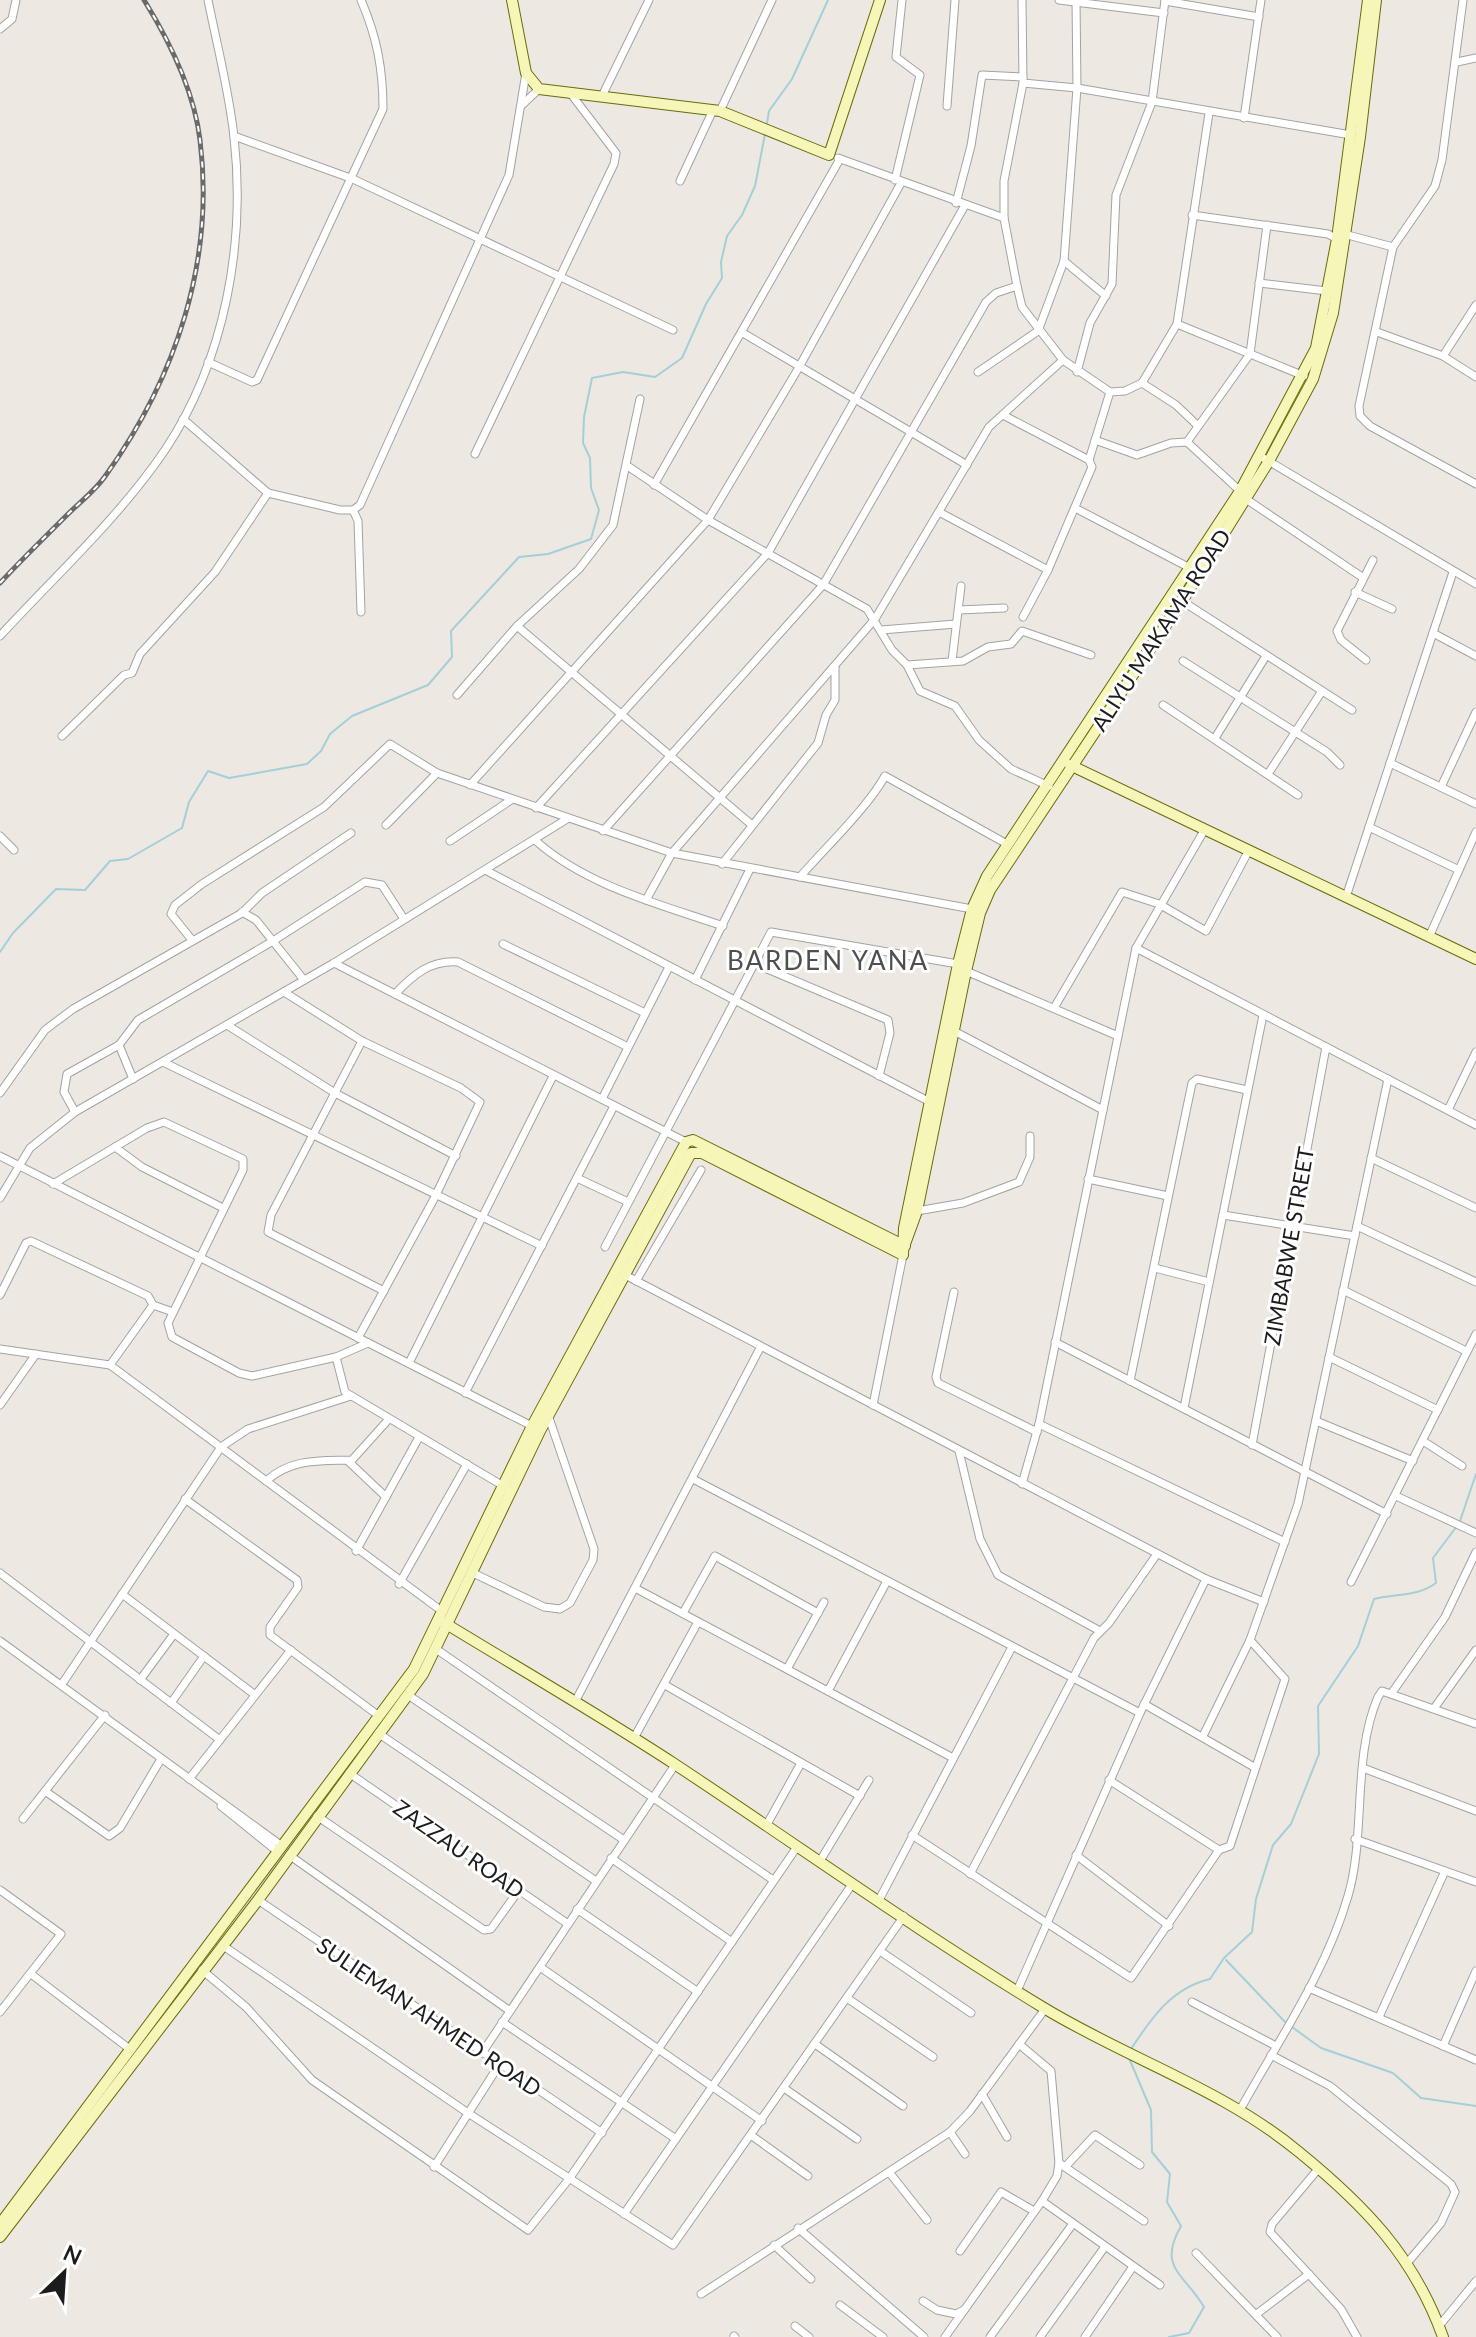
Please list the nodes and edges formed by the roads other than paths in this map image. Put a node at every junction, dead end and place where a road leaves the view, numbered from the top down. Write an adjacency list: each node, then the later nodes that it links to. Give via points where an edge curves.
1 (16, 0): 20 (street, via 12,19)
2 (208, 0): 39 (street)
3 (361, 0): 41 (street, via 383,69 383,109)
4 (512, 0): 24 (street)
5 (649, 0): 30 (street)
6 (772, 0): 34 (street)
7 (880, 0): 40 (street)
8 (902, 0): 43 (street, via 896,57 920,75)
9 (955, 0): 33 (street)
10 (1022, 0): 25 (street)
11 (1059, 0): 17 (street)
12 (1165, 0): 18 (street); 19 (street)
13 (1261, 0): 19 (street)
14 (1368, 0): 21 (street, ALIYU MAKAMA ROAD)
15 (1376, 0): 21 (street, ALIYU MAKAMA ROAD)
16 (1463, 0): 23 (street)
17 (1076, 1): 18 (street); 26 (street)
18 (1164, 13): 31 (street)
19 (1259, 17): 37 (street)
20 (0, 29)
21 (1367, 44): 38 (street, ALIYU MAKAMA ROAD); 48 (street, ALIYU MAKAMA ROAD)
22 (1476, 58): 23 (street)
23 (1457, 62): 50 (street, via 1435,186)
24 (526, 73): 27 (street); 32 (street)
25 (1023, 80): 26 (street); 44 (street, via 982,75); 46 (street, via 1004,181)
26 (1077, 88): 31 (street); 51 (street)
27 (539, 89): 28 (street); 32 (street)
28 (571, 94): 29 (street); 36 (street)
29 (587, 95): 30 (street); 36 (street)
30 (602, 96): 34 (street)
31 (1152, 102): 35 (street); 56 (street, via 1116,195 1114,275)
32 (522, 105): 49 (street, via 509,175)
33 (947, 106)
34 (716, 110): 40 (street); 42 (street)
35 (1209, 113): 37 (street); 45 (street)
36 (587, 114): 52 (street, via 616,153)
37 (1244, 118): 38 (street)
38 (1351, 135): 48 (street, ALIYU MAKAMA ROAD)
39 (234, 136): 41 (street); 66 (street, via 234,259)
40 (834, 157): 43 (street); 62 (street)
41 (353, 179): 49 (street); 66 (street, via 257,380)
42 (680, 181)
43 (898, 181): 44 (street); 67 (street)
44 (960, 205): 46 (street); 75 (street)
45 (1192, 215): 47 (street); 58 (street)
46 (1004, 218): 54 (street)
47 (1267, 225): 48 (street); 53 (street)
48 (1340, 236): 50 (street); 55 (street, ALIYU MAKAMA ROAD); 83 (street, ALIYU MAKAMA ROAD, via 1324,349 1313,379)
49 (482, 238): 52 (street); 92 (street, via 364,497)
50 (1393, 247): 61 (street)
51 (1064, 261): 56 (street); 60 (street)
52 (560, 278): 59 (street); 82 (street)
53 (1259, 283): 55 (street); 63 (street)
54 (1017, 286): 60 (street, via 1022,307); 79 (street, via 986,302)
55 (1327, 291): 70 (street, ALIYU MAKAMA ROAD, via 1316,348)
56 (1106, 296): 69 (street, via 1090,323)
57 (1476, 305): 64 (street)
58 (1177, 324): 63 (street); 72 (street)
59 (673, 330)
60 (1038, 331): 65 (street); 68 (street)
61 (1377, 332): 64 (street); 87 (street, via 1360,416)
62 (743, 333): 67 (street); 88 (street)
63 (1250, 354): 70 (street); 78 (street)
64 (1443, 356): 71 (street)
65 (1063, 360): 69 (street); 76 (street)
66 (208, 362): 77 (street)
67 (798, 369): 75 (street); 94 (street)
68 (978, 372)
69 (1077, 372): 73 (street)
70 (1304, 376): 83 (street, ALIYU MAKAMA ROAD)
71 (1476, 377)
72 (1142, 383): 73 (street); 78 (street)
73 (1110, 392): 80 (street)
74 (640, 399): 86 (street)
75 (855, 401): 79 (street); 95 (street)
76 (1003, 415): 84 (street); 85 (street, via 989,427)
77 (183, 419): 89 (street); 116 (street, via 134,491)
78 (1197, 425): 81 (street)
79 (912, 433): 85 (street); 102 (street)
80 (1095, 440): 81 (street, via 1137,455); 84 (street)
81 (1187, 442): 90 (street)
82 (475, 454)
83 (1264, 458): 90 (street, ALIYU MAKAMA ROAD); 99 (street)
84 (1089, 460): 91 (street, via 1090,475)
85 (967, 465): 93 (street)
86 (629, 467): 88 (street); 113 (street, via 613,525 598,547)
87 (1476, 484)
88 (654, 485): 94 (street)
89 (268, 493): 92 (street); 134 (street, via 215,572 140,654 132,673)
90 (1243, 495): 97 (street, ALIYU MAKAMA ROAD); 100 (street); 105 (street, ALIYU MAKAMA ROAD)
91 (1075, 508): 97 (street); 98 (street)
92 (353, 510): 109 (street, via 358,521)
93 (939, 512): 98 (street); 111 (street)
94 (708, 520): 95 (street); 125 (street)
95 (768, 553): 102 (street); 131 (street)
96 (1373, 560): 100 (street)
97 (1191, 569): 138 (street, ALIYU MAKAMA ROAD)
98 (1048, 570): 110 (street)
99 (1453, 572): 101 (street); 115 (street)
100 (1362, 577): 104 (street)
101 (1476, 584)
102 (823, 585): 111 (street); 136 (street)
103 (961, 586): 108 (street)
104 (1355, 592): 107 (street); 120 (street, via 1337,635)
105 (1182, 601): 118 (street); 138 (street, ALIYU MAKAMA ROAD)
106 (1004, 608): 108 (street)
107 (1392, 609)
108 (959, 610): 112 (street)
109 (361, 612)
110 (1023, 617)
111 (875, 619): 114 (street); 124 (street)
112 (956, 624): 114 (street); 121 (street)
113 (517, 626): 125 (street); 127 (street)
114 (881, 630): 123 (street)
115 (1433, 633): 119 (street); 137 (street)
116 (0, 636)
117 (1091, 655): 121 (street, via 1022,631 1011,644)
118 (1266, 656): 126 (street); 128 (street)
119 (1476, 656)
120 (1366, 660)
121 (952, 661): 123 (street)
122 (1183, 661): 128 (street)
123 (907, 665): 143 (street, via 920,691 955,706 979,740 1011,769)
124 (835, 668): 146 (street); 152 (street, via 835,700 818,743)
125 (570, 672): 131 (street); 142 (street)
126 (1322, 691): 130 (street); 133 (street)
127 (457, 695)
128 (1241, 697): 133 (street); 135 (street)
129 (1163, 705): 135 (street)
130 (1352, 710)
131 (619, 716): 136 (street); 149 (street)
132 (1475, 716): 144 (street)
133 (1295, 732): 139 (street); 141 (street)
134 (62, 736)
135 (1215, 738): 141 (street)
136 (670, 757): 146 (street); 155 (street)
137 (1390, 763): 144 (street); 153 (street)
138 (1069, 764): 143 (street, ALIYU MAKAMA ROAD); 154 (street); 186 (street, ALIYU MAKAMA ROAD, via 990,890)
139 (1340, 765)
140 (437, 773): 142 (street); 151 (street); 178 (street, via 395,746 386,746 324,807 175,905 171,914)
141 (1268, 774): 145 (street)
142 (470, 785): 147 (street)
143 (1049, 786): 161 (street, ALIYU MAKAMA ROAD)
144 (1441, 787): 148 (street)
145 (1298, 795)
146 (718, 797): 152 (street); 164 (street)
147 (511, 800): 149 (street); 159 (street)
148 (1476, 804)
149 (536, 808): 150 (street)
150 (567, 819): 155 (street); 160 (street)
151 (386, 825)
152 (752, 825): 165 (street)
153 (1369, 827): 167 (street); 170 (street)
154 (1205, 829): 163 (street); 172 (street)
155 (603, 831): 164 (street)
156 (1476, 832): 167 (street)
157 (351, 833): 174 (street)
158 (0, 836): 162 (street)
159 (450, 841)
160 (536, 841): 168 (street); 171 (street, via 571,868)
161 (1007, 844): 169 (street, via 885,776); 173 (street, ALIYU MAKAMA ROAD)
162 (14, 850)
163 (1249, 850): 170 (street); 172 (street, via 1206,931)
164 (672, 853): 165 (street); 171 (street)
165 (722, 864): 166 (street)
166 (750, 869): 169 (street); 176 (street)
167 (1459, 870): 177 (street)
168 (487, 871): 175 (street); 185 (street)
169 (800, 877): 173 (street)
170 (1346, 897): 177 (street)
171 (646, 900): 176 (street)
172 (1159, 904): 181 (street); 192 (street, via 1122,892)
173 (972, 909): 186 (street, ALIYU MAKAMA ROAD)
174 (242, 912): 178 (street); 179 (street)
175 (404, 919): 179 (street, via 382,885 365,882); 183 (street)
176 (723, 926): 188 (street)
177 (1429, 937): 182 (street)
178 (192, 940): 209 (street, via 45,1030)
179 (273, 941): 187 (street); 199 (street, via 138,1020)
180 (503, 944): 193 (street)
181 (1136, 948): 194 (street); 197 (street)
182 (1476, 959)
183 (334, 963): 187 (street); 190 (street)
184 (753, 963): 186 (street, via 766,937 777,931); 191 (street); 205 (street, via 888,1020 890,1033)
185 (669, 967): 188 (street); 193 (street)
186 (962, 968): 192 (street); 196 (street, ALIYU MAKAMA ROAD); 212 (street, ALIYU MAKAMA ROAD)
187 (304, 980): 189 (street)
188 (695, 980): 191 (street)
189 (284, 992): 195 (street); 198 (street)
190 (395, 994): 200 (street, via 432,965 458,962); 204 (street)
191 (732, 1001): 205 (street); 218 (street)
192 (1054, 1008): 197 (street)
193 (645, 1013): 200 (street)
194 (1263, 1015): 201 (street); 208 (street)
195 (227, 1025): 203 (street); 210 (street)
196 (954, 1031): 214 (street); 238 (street, ALIYU MAKAMA ROAD)
197 (1118, 1036): 214 (street)
198 (362, 1041): 210 (street); 224 (street, via 480,1102)
199 (119, 1045): 206 (street); 216 (street, via 67,1074 64,1092)
200 (628, 1047): 211 (street)
201 (1326, 1047): 207 (street); 241 (street, ZIMBABWE STREET)
202 (1476, 1052): 215 (street)
203 (163, 1062): 206 (street); 219 (street)
204 (553, 1076): 211 (street); 240 (street)
205 (879, 1076): 212 (street)
206 (133, 1079): 216 (street)
207 (1388, 1079): 215 (street); 225 (street)
208 (1247, 1090): 232 (street, via 1193,1079); 239 (street)
209 (0, 1093)
210 (335, 1093): 219 (street); 224 (street)
211 (602, 1099): 213 (street)
212 (930, 1102): 246 (street, ALIYU MAKAMA ROAD)
213 (614, 1106): 218 (street); 229 (street)
214 (1103, 1110): 230 (street)
215 (1448, 1110): 217 (street)
216 (75, 1112): 226 (street, via 44,1135)
217 (1476, 1125)
218 (665, 1131): 221 (street); 235 (street)
219 (312, 1136): 233 (street); 253 (street, via 271,1215 268,1232)
220 (1030, 1136): 238 (street, via 1030,1157 1019,1182 963,1203)
221 (686, 1142): 228 (street, via 693,1140); 258 (street)
222 (115, 1147): 231 (street); 236 (street, via 142,1167); 236 (street, via 164,1122 243,1159 243,1170)
223 (0, 1156): 226 (street)
224 (456, 1156): 233 (street)
225 (1371, 1158): 237 (street); 242 (street)
226 (18, 1167): 231 (street); 234 (street)
227 (701, 1170): 249 (street)
228 (757, 1176): 246 (street); 249 (street, via 691,1153)
229 (577, 1178): 235 (street); 244 (street)
230 (1088, 1179): 232 (street); 261 (street)
231 (53, 1184): 247 (street)
232 (1168, 1196): 248 (street)
233 (435, 1197): 240 (street); 253 (street)
234 (0, 1198)
235 (628, 1202): 245 (street)
236 (223, 1208): 247 (street)
237 (1476, 1208)
238 (917, 1211): 246 (street, ALIYU MAKAMA ROAD)
239 (1223, 1215): 241 (street); 250 (street)
240 (481, 1219): 244 (street); 269 (street)
241 (1293, 1226): 243 (street); 285 (street, ZIMBABWE STREET)
242 (1357, 1226): 243 (street); 251 (street)
243 (1355, 1236): 252 (street)
244 (542, 1246): 272 (street)
245 (605, 1247)
246 (904, 1251): 275 (street)
247 (198, 1256): 257 (street); 260 (street)
248 (1155, 1268): 250 (street); 271 (street)
249 (632, 1278): 258 (street); 263 (street)
250 (1209, 1282): 276 (street)
251 (1476, 1282)
252 (1343, 1290): 265 (street); 268 (street)
253 (384, 1291): 260 (street)
254 (954, 1292): 282 (street, via 938,1383)
255 (0, 1295): 256 (street, via 31,1241 148,1296)
256 (153, 1305): 257 (street); 270 (street)
257 (173, 1312): 267 (street, via 168,1331 172,1337 239,1373 266,1374)
258 (596, 1321): 278 (street); 281 (street)
259 (1476, 1334): 265 (street)
260 (358, 1338): 262 (street)
261 (1055, 1342): 271 (street); 282 (street)
262 (368, 1343): 267 (street); 269 (street)
263 (760, 1348): 275 (street); 293 (street)
264 (0, 1349): 266 (street)
265 (1466, 1351): 277 (street)
266 (36, 1354): 270 (street); 274 (street)
267 (336, 1357): 273 (street, via 340,1382)
268 (1329, 1357): 277 (street); 280 (street)
269 (409, 1363): 272 (street)
270 (110, 1365): 286 (street)
271 (1130, 1381): 276 (street)
272 (465, 1393): 281 (street)
273 (351, 1396): 279 (street); 286 (street, via 248,1429)
274 (0, 1405)
275 (873, 1405): 287 (street)
276 (1184, 1408): 285 (street)
277 (1438, 1410): 284 (street)
278 (549, 1418): 307 (street); 307 (street, via 594,1549 593,1560 570,1603 560,1609 544,1607)
279 (388, 1420): 283 (street); 288 (street)
280 (1316, 1421): 289 (street); 292 (street)
281 (532, 1426): 296 (street)
282 (1038, 1428): 295 (street); 302 (street)
283 (418, 1439): 290 (street); 298 (street)
284 (1423, 1441): 289 (street); 291 (street)
285 (1252, 1445): 292 (street)
286 (221, 1447): 294 (street); 299 (street)
287 (959, 1451): 295 (street); 320 (street, via 980,1539 998,1575)
288 (348, 1461): 294 (street, via 294,1463); 298 (street)
289 (1413, 1461): 297 (street)
290 (467, 1464): 296 (street); 311 (street)
291 (1462, 1466)
292 (1306, 1472): 300 (street); 302 (street)
293 (693, 1479): 309 (street); 312 (street)
294 (266, 1481): 303 (street)
295 (1022, 1484): 305 (street)
296 (505, 1487): 318 (street)
297 (1396, 1496): 300 (street); 301 (street)
298 (386, 1497): 303 (street)
299 (185, 1499): 313 (street); 327 (street, via 297,1580 298,1587 268,1631)
300 (1387, 1514): 310 (street)
301 (1472, 1531)
302 (1285, 1542): 315 (street)
303 (356, 1551): 311 (street)
304 (1476, 1552): 336 (street, via 1445,1617)
305 (1157, 1554): 308 (street); 320 (street)
306 (0, 1573): 324 (street)
307 (473, 1573): 318 (street)
308 (1206, 1579): 315 (street); 341 (street)
309 (887, 1581): 325 (street); 335 (street)
310 (1351, 1582)
311 (399, 1584): 318 (street)
312 (635, 1588): 316 (street); 339 (street)
313 (122, 1594): 321 (street); 324 (street)
314 (824, 1602): 317 (street)
315 (1264, 1602): 322 (street)
316 (683, 1613): 317 (street, via 715,1556); 319 (street)
317 (818, 1613): 330 (street)
318 (445, 1619): 326 (street); 339 (street); 345 (street)
319 (698, 1622): 330 (street); 334 (street)
320 (1100, 1631): 331 (street)
321 (174, 1634): 329 (street); 332 (street)
322 (1250, 1640): 348 (street); 355 (street, via 1285,1679)
323 (0, 1641): 333 (street)
324 (90, 1643): 332 (street); 333 (street)
325 (1012, 1647): 331 (street); 351 (street)
326 (436, 1649): 338 (street); 363 (street)
327 (291, 1650): 337 (street); 345 (street)
328 (1476, 1650): 342 (street)
329 (204, 1656): 337 (street); 340 (street)
330 (787, 1669): 335 (street)
331 (1071, 1678): 343 (street); 378 (street)
332 (140, 1680): 340 (street)
333 (62, 1684): 344 (street)
334 (665, 1685): 349 (street); 353 (street)
335 (828, 1691): 351 (street)
336 (1391, 1694): 342 (street); 356 (street, via 1382,1691 1375,1703)
337 (255, 1695): 350 (street)
338 (408, 1695): 347 (street); 370 (street)
339 (575, 1702): 349 (street)
340 (171, 1703): 350 (street)
341 (1144, 1704): 343 (street); 348 (street)
342 (1435, 1707): 346 (street)
343 (1140, 1713): 360 (street)
344 (105, 1715): 352 (street); 361 (street)
345 (379, 1716): 373 (street)
346 (1476, 1724)
347 (378, 1733): 357 (street); 380 (street)
348 (1203, 1736): 355 (street)
349 (634, 1738): 354 (street)
350 (220, 1740): 358 (street)
351 (953, 1758): 368 (street)
352 (161, 1759): 358 (street); 361 (street, via 120,1828 109,1836)
353 (801, 1763): 362 (street); 367 (street)
354 (675, 1765): 363 (street); 367 (street)
355 (1254, 1767): 372 (street, via 1234,1840)
356 (1363, 1768): 364 (street); 369 (street)
357 (349, 1773): 365 (street); 384 (street, ZAZZAU ROAD)
358 (189, 1779): 373 (street)
359 (869, 1780): 362 (street)
360 (1109, 1780): 372 (street); 374 (street)
361 (45, 1791): 366 (street)
362 (860, 1796): 376 (street)
363 (652, 1798): 370 (street); 379 (street)
364 (1476, 1811)
365 (317, 1816): 373 (street); 384 (street, via 484,1930 491,1929)
366 (23, 1819)
367 (766, 1826): 371 (street)
368 (912, 1835): 378 (street); 386 (street)
369 (1355, 1839): 377 (street); 400 (street, via 1348,1897)
370 (624, 1840): 375 (street)
371 (797, 1847): 376 (street); 379 (street)
372 (1219, 1850): 392 (street)
373 (283, 1851): 385 (street); 389 (street); 406 (street)
374 (1076, 1855): 391 (street); 392 (street)
375 (611, 1858): 380 (street); 393 (street)
376 (820, 1861): 382 (street)
377 (1445, 1871): 381 (street); 409 (street)
378 (970, 1874): 391 (street)
379 (773, 1880): 393 (street)
380 (596, 1881): 387 (street)
381 (1476, 1882)
382 (853, 1883): 386 (street); 422 (street)
383 (0, 1890): 398 (street, via 61,1934)
384 (519, 1890): 390 (street, ZAZZAU ROAD)
385 (258, 1900): 389 (street); 417 (street, SULIEMAN AHMED ROAD)
386 (879, 1900): 388 (street)
387 (577, 1909): 390 (street); 402 (street)
388 (904, 1916): 395 (street); 401 (street)
389 (234, 1921): 394 (street); 416 (street)
390 (568, 1924): 396 (street)
391 (1045, 1924): 392 (street, via 1131,1978); 401 (street)
392 (1169, 1926)
393 (732, 1942): 402 (street)
394 (222, 1945): 397 (street); 428 (street)
395 (880, 1951): 403 (street); 408 (street)
396 (540, 1967): 406 (street); 413 (street)
397 (202, 1970): 439 (street, via 246,2007 301,2072); 452 (street)
398 (31, 1974): 407 (street); 416 (street)
399 (1475, 1976): 415 (street)
400 (1309, 1988): 409 (street); 414 (street)
401 (1017, 1991): 405 (street)
402 (698, 1992): 413 (street)
403 (847, 1998): 411 (street); 419 (street)
404 (1192, 2002): 414 (street)
405 (1045, 2009): 412 (street); 427 (street)
406 (510, 2011): 410 (street)
407 (0, 2012)
408 (971, 2013)
409 (1379, 2017): 415 (street)
410 (502, 2022): 417 (street); 425 (street)
411 (815, 2044): 423 (street); 426 (street)
412 (1019, 2044): 424 (street); 437 (street, via 1051,2071)
413 (659, 2046): 422 (street); 425 (street)
414 (1276, 2046): 418 (street)
415 (1443, 2046): 420 (street)
416 (131, 2050): 449 (street)
417 (482, 2053): 421 (street, SULIEMAN AHMED ROAD)
418 (1271, 2055): 427 (street); 457 (street, via 1330,2086 1451,2184 1455,2192 1441,2223)
419 (933, 2057)
420 (1476, 2060)
421 (499, 2065): 428 (street); 431 (street, SULIEMAN AHMED ROAD)
422 (713, 2085): 429 (street); 434 (street)
423 (784, 2088): 429 (street); 435 (street)
424 (982, 2094): 430 (street); 433 (street)
425 (622, 2102): 431 (street); 434 (street)
426 (903, 2106)
427 (1240, 2110): 440 (street)
428 (468, 2113): 439 (street); 443 (street)
429 (762, 2121): 432 (street)
430 (950, 2132): 436 (street); 441 (street)
431 (602, 2133): 443 (street)
432 (752, 2136): 442 (street); 446 (street, via 673,2245)
433 (1007, 2137)
434 (676, 2139): 446 (street)
435 (857, 2139)
436 (965, 2154)
437 (1062, 2165): 438 (street, via 1095,2135); 444 (street); 448 (street)
438 (1140, 2165)
439 (434, 2167): 443 (street, via 528,2230)
440 (1319, 2168): 457 (street); 459 (street, via 1270,2229)
441 (889, 2172): 447 (street); 451 (street)
442 (808, 2176)
443 (569, 2179): 446 (street)
444 (1042, 2201): 445 (street); 450 (street)
445 (1034, 2211): 455 (street, via 1001,2192); 466 (street)
446 (624, 2214)
447 (927, 2220)
448 (1144, 2221)
449 (0, 2224)
450 (1072, 2225): 454 (street); 474 (street)
451 (798, 2228): 453 (street); 472 (street)
452 (0, 2237)
453 (774, 2245): 460 (street); 463 (street)
454 (1104, 2248): 458 (street); 475 (street)
455 (960, 2251)
456 (1196, 2253): 467 (street)
457 (1408, 2262): 469 (street)
458 (1132, 2268): 462 (street); 476 (street)
459 (1309, 2274): 467 (street); 478 (street, via 1341,2309)
460 (811, 2279)
461 (1476, 2281): 469 (street)
462 (1160, 2285)
463 (701, 2294)
464 (923, 2301): 466 (street, via 956,2314)
465 (840, 2305): 471 (street)
466 (966, 2309): 473 (street)
467 (1258, 2313): 477 (street)
468 (795, 2326): 470 (street)
469 (1441, 2332)
470 (809, 2337)
471 (883, 2337)
472 (924, 2337)
473 (945, 2337)
474 (990, 2337)
475 (1040, 2337)
476 (1085, 2337)
477 (1277, 2337)
478 (1357, 2337)

